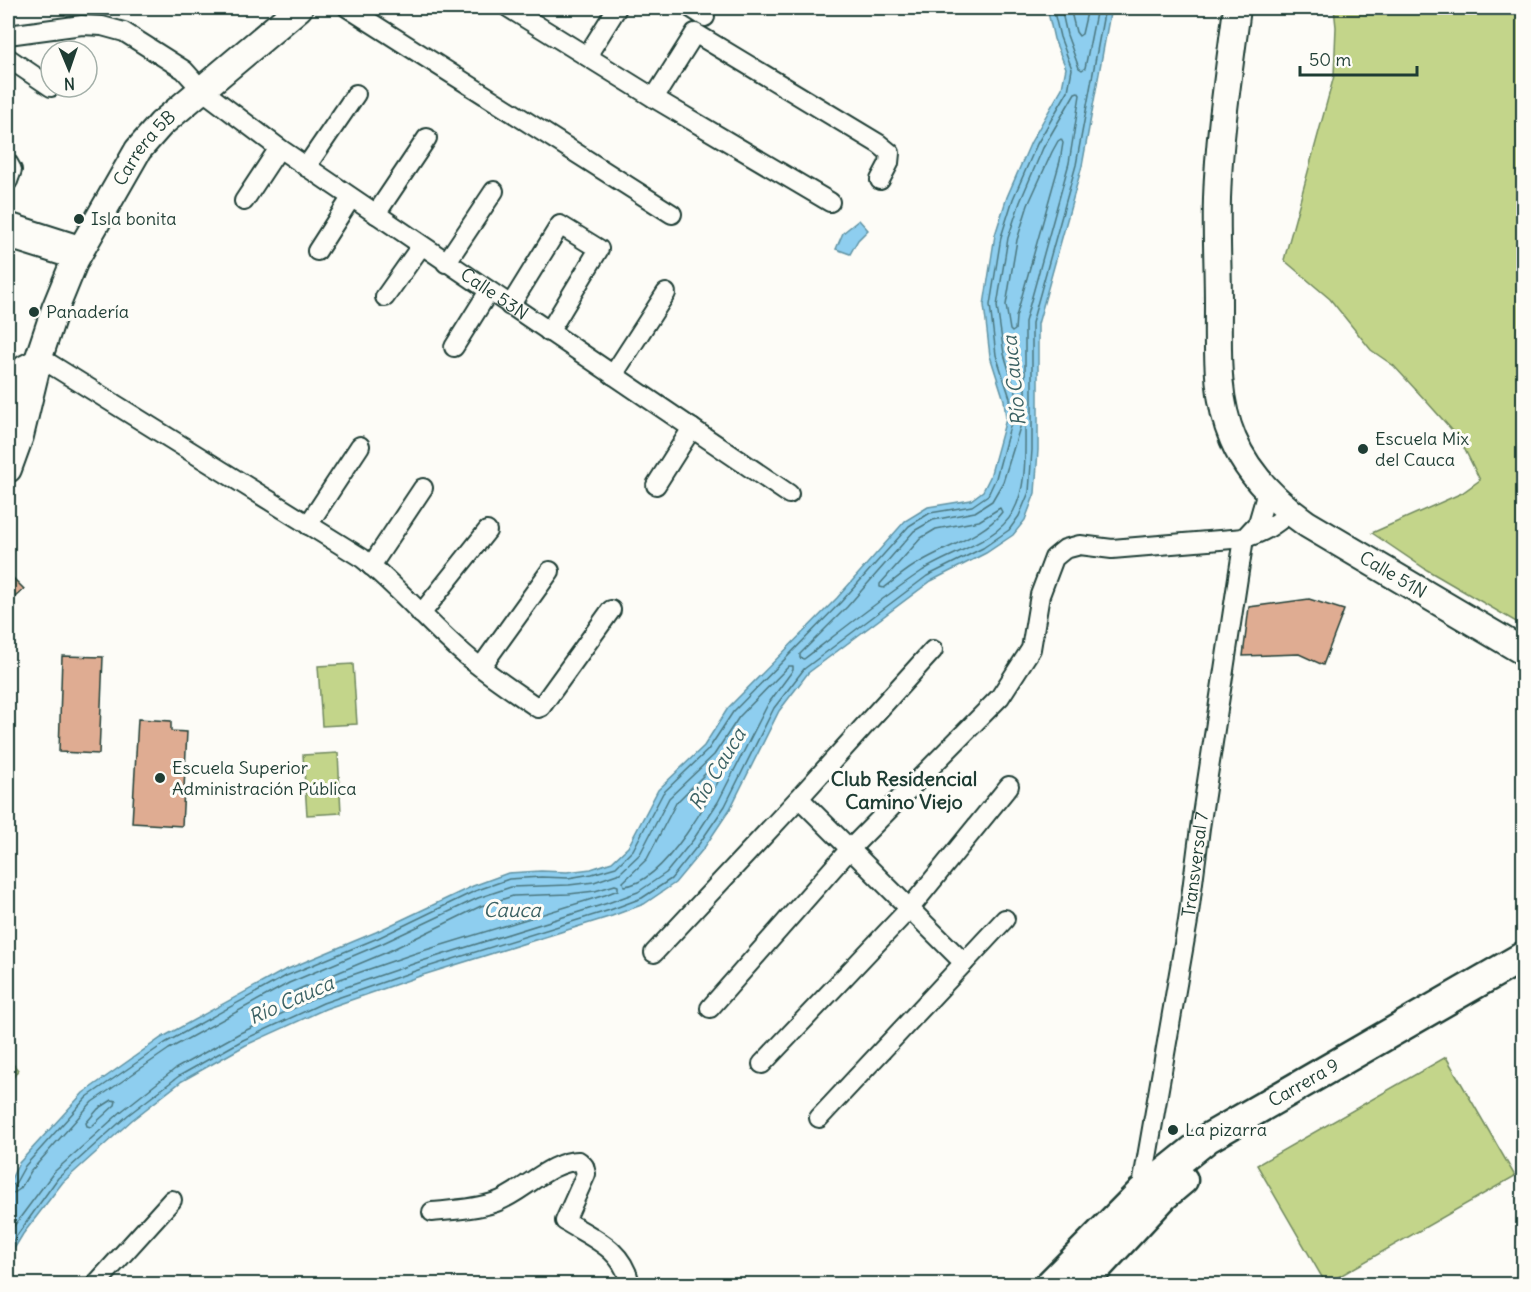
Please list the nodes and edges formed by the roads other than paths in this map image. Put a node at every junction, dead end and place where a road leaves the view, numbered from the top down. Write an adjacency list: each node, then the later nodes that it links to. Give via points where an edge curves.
1 (299, 8): 10 (main road, Carrera 5B)
2 (348, 8): 24 (street)
3 (617, 8): 7 (street)
4 (1237, 8): 45 (main road, Calle 51N, via 1217,198 1218,354 1222,398 1232,439)
5 (520, 10): 7 (street)
6 (8, 35): 10 (street, Calle 53N, via 82,25 124,32 184,70)
7 (587, 56): 12 (street)
8 (8, 58): 9 (street)
9 (39, 79)
10 (202, 90): 14 (street, Calle 53N); 29 (main road, Carrera 5B, via 161,124 138,150)
11 (356, 94): 16 (street)
12 (654, 98): 17 (street, via 694,33 879,144 890,153 890,164); 22 (street)
13 (427, 138): 23 (street)
14 (279, 148): 16 (street, Calle 53N); 21 (street)
15 (8, 163): 18 (street, via 12,170)
16 (306, 167): 20 (street, Calle 53N)
17 (880, 180)
18 (8, 181)
19 (494, 191): 30 (street)
20 (351, 198): 23 (street, Calle 53N); 28 (street)
21 (244, 201)
22 (830, 202)
23 (375, 214): 27 (street, Calle 53N)
24 (672, 214)
25 (8, 222): 29 (street)
26 (8, 239): 29 (street)
27 (422, 246): 30 (street, Calle 53N); 33 (street)
28 (318, 251)
29 (79, 253): 37 (main road, Carrera 5B)
30 (446, 263): 31 (street, Calle 53N)
31 (489, 291): 34 (street, Calle 53N); 36 (street)
32 (666, 293): 38 (street)
33 (385, 297)
34 (510, 306): 35 (street, Calle 53N); 35 (street, via 560,225 600,249)
35 (549, 332): 38 (street, Calle 53N)
36 (454, 347)
37 (39, 357): 39 (street, via 23,365); 42 (main road, Carrera 5B); 48 (street)
38 (614, 375): 40 (street, Calle 53N)
39 (8, 410)
40 (692, 428): 43 (street); 46 (street, Calle 53N)
41 (360, 446): 48 (street)
42 (8, 468)
43 (656, 485)
44 (423, 488): 51 (street)
45 (1268, 492): 47 (main road, Calle 51N); 50 (street, via 1258,523)
46 (789, 494)
47 (1290, 512): 50 (street, via 1274,526); 56 (main road, Calle 51N)
48 (308, 525): 51 (street)
49 (487, 531): 54 (street)
50 (1244, 538): 60 (street, via 1112,549 1080,545 1065,549 1054,558 1040,595 1030,649 1000,697); 70 (street, Transversal 7, via 1186,931)
51 (371, 566): 54 (street)
52 (550, 572): 57 (street)
53 (611, 610): 57 (street, via 541,707)
54 (421, 614): 57 (street)
55 (933, 650): 59 (street)
56 (1524, 652)
57 (481, 667)
58 (1009, 786): 61 (street)
59 (799, 798): 60 (street); 63 (street)
60 (849, 850): 61 (street); 67 (street)
61 (910, 908): 65 (street); 68 (street)
62 (1005, 919): 65 (street)
63 (654, 952)
64 (1524, 956): 70 (main road, Carrera 9, via 1208,1138)
65 (964, 963): 69 (street)
66 (1524, 975): 76 (main road, Carrera 9, via 1214,1155 1164,1196)
67 (710, 1008)
68 (762, 1064)
69 (819, 1118)
70 (1141, 1192): 75 (main road, Carrera 9)
71 (172, 1200): 73 (street)
72 (432, 1212): 74 (street, via 497,1202 564,1163 579,1161 586,1174 565,1221 612,1250 625,1264)
73 (96, 1284)
74 (630, 1284)
75 (1050, 1284)
76 (1082, 1284)

